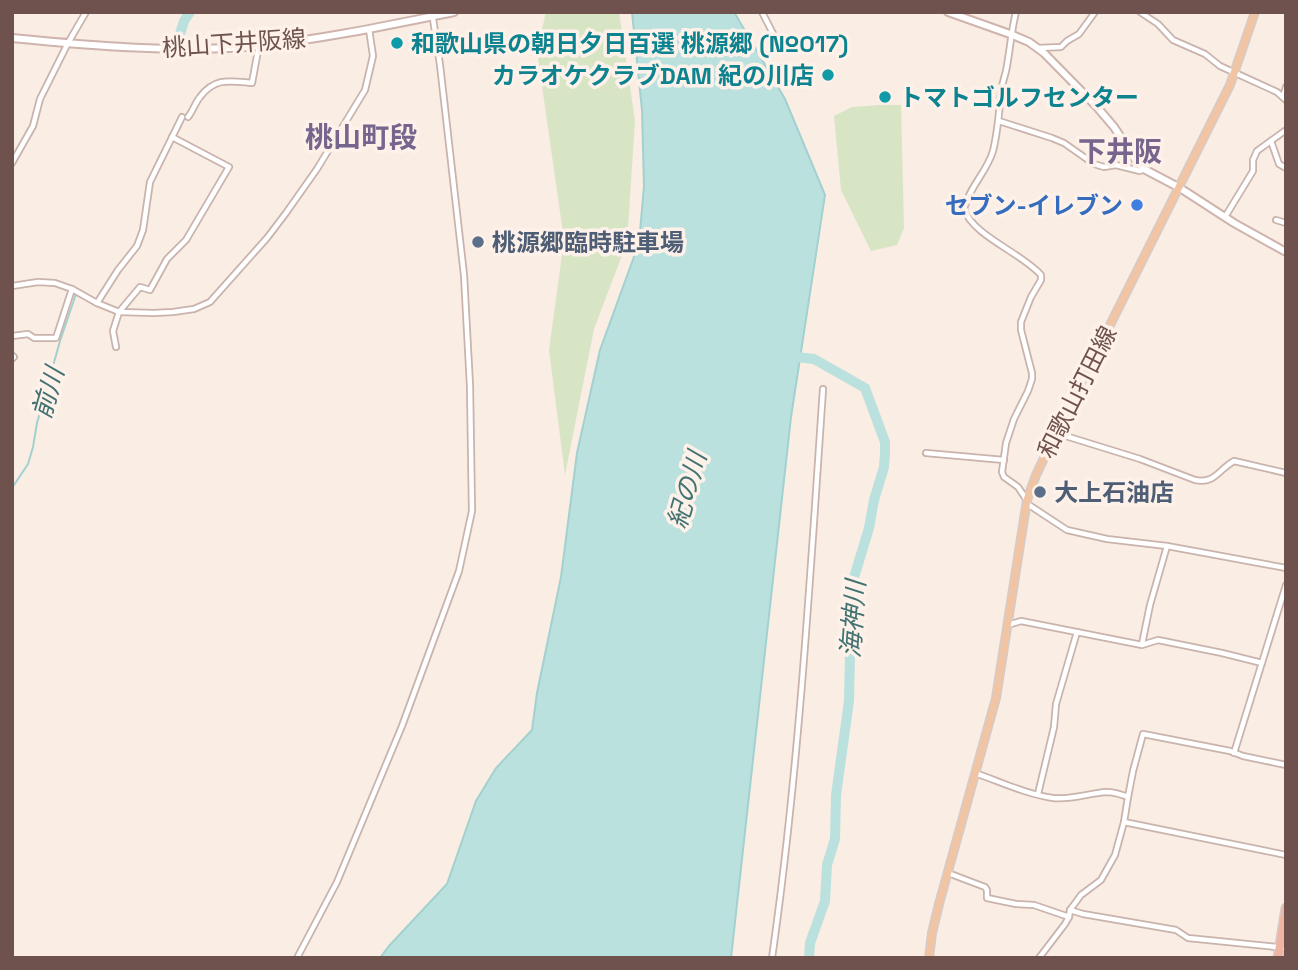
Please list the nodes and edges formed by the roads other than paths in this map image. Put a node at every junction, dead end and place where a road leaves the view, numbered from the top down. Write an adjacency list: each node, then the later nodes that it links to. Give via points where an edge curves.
1 (86, 12): 13 (street)
2 (454, 12): 9 (main road, 桃山下井阪線)
3 (762, 12): 16 (street)
4 (948, 12): 11 (main road)
5 (1016, 12): 11 (street)
6 (1095, 12): 15 (street, via 1079,34 1061,47)
7 (1140, 12): 17 (street, via 1173,40)
8 (1255, 12): 17 (main road, 和歌山打田線)
9 (434, 15): 10 (main road, 桃山下井阪線); 63 (street, via 464,275 472,511 459,572 402,726 337,882)
10 (369, 29): 14 (main road, 桃山下井阪線); 35 (street, via 373,56 365,90 317,169 267,238 210,302 173,312)
11 (1010, 34): 15 (main road); 20 (street)
12 (12, 38): 13 (main road, 桃山下井阪線)
13 (68, 43): 14 (main road, 桃山下井阪線, via 169,50); 24 (street)
14 (259, 46): 22 (street, via 252,83 219,81 213,85)
15 (1037, 48): 26 (main road, via 1097,107)
16 (782, 51)
17 (1235, 72): 19 (street); 27 (main road, 和歌山打田線)
18 (1286, 87): 19 (street)
19 (1284, 98)
20 (999, 121): 26 (street, via 1064,143 1094,164); 41 (street, via 987,166 964,209 978,227 1041,275 1021,322 1032,379 1014,419)
21 (1286, 131): 23 (street)
22 (172, 137): 34 (street, via 150,182 144,230 137,246); 35 (street, via 229,167 187,240 167,260 150,290 140,287)
23 (1271, 141): 25 (street, via 1279,164); 28 (street, via 1257,151 1253,171)
24 (12, 163)
25 (1286, 168)
26 (1144, 169): 27 (main road)
27 (1180, 188): 28 (main road); 39 (main road, 和歌山打田線)
28 (1225, 217): 31 (main road)
29 (1276, 220): 30 (street)
30 (1286, 223)
31 (1286, 252)
32 (12, 286): 33 (street, via 38,282)
33 (72, 289): 34 (street); 36 (street, via 56,338)
34 (97, 303): 35 (street)
35 (119, 312): 37 (street, via 113,331)
36 (12, 335)
37 (116, 347)
38 (823, 389): 64 (street, via 795,769)
39 (1056, 433): 42 (street, via 1203,482 1234,461); 43 (main road, 和歌山打田線)
40 (926, 453): 41 (street)
41 (1004, 460): 43 (street, via 1004,477 1018,487)
42 (1286, 473)
43 (1026, 501): 44 (street, via 1066,530); 47 (main road, 和歌山打田線)
44 (1167, 547): 45 (street); 49 (street)
45 (1286, 568)
46 (1286, 585): 50 (street)
47 (1007, 625): 48 (street, via 1021,621); 53 (main road, 和歌山打田線, via 996,698)
48 (1077, 632): 49 (street); 54 (street)
49 (1142, 645): 50 (street, via 1158,640)
50 (1262, 663): 51 (street)
51 (1234, 753): 52 (street); 55 (street, via 1143,734)
52 (1286, 765)
53 (975, 773): 54 (street); 58 (main road, 和歌山打田線)
54 (1038, 793): 55 (street, via 1067,798 1109,792)
55 (1128, 797): 56 (street)
56 (1124, 822): 57 (street); 60 (street, via 1115,855 1101,880)
57 (1286, 855)
58 (948, 873): 61 (street, via 985,887 987,898 1034,905); 65 (main road, 和歌山打田線)
59 (1286, 908): 62 (highway)
60 (1070, 910): 61 (street); 62 (street, via 1176,930 1188,938)
61 (1069, 917): 66 (street)
62 (1283, 948): 67 (highway)
63 (297, 958)
64 (772, 958)
65 (929, 958)
66 (1039, 958)
67 (1278, 958)

